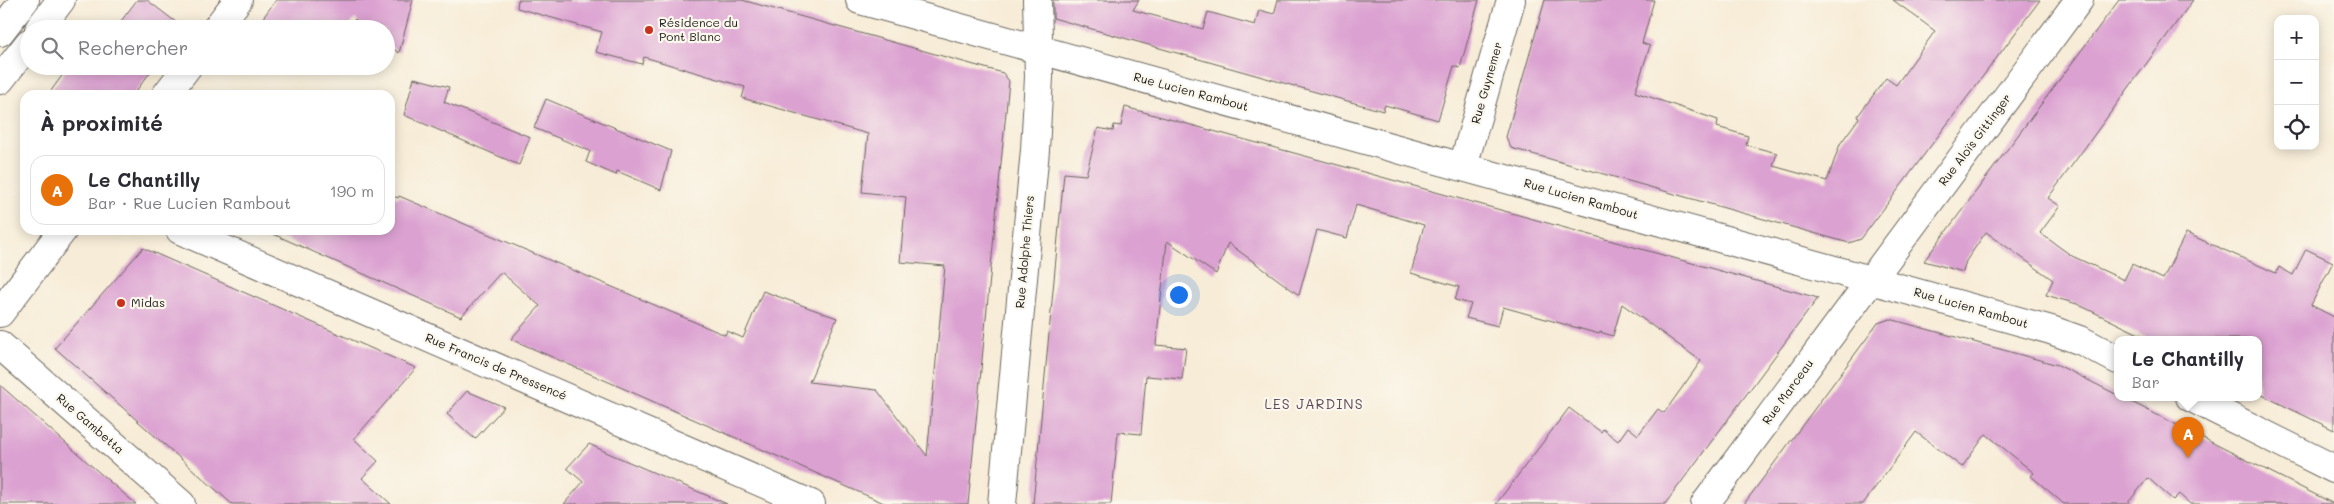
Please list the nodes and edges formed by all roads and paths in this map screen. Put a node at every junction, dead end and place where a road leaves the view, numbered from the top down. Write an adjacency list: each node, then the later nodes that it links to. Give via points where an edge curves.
1 (25, 0): 10 (street)
2 (61, 0): 8 (street)
3 (238, 0): 9 (street)
4 (860, 0): 11 (street, Rue Lucien Rambout)
5 (1037, 0): 11 (street, Rue Adolphe Thiers)
6 (1511, 0): 16 (street, Rue Guynemer)
7 (2079, 0): 19 (street, Rue Aloïs Gittinger)
8 (46, 20)
9 (223, 20)
10 (0, 32)
11 (1040, 50): 16 (street, Rue Lucien Rambout); 27 (street, Rue Adolphe Thiers, via 1035,150)
12 (20, 54): 14 (street)
13 (181, 75): 15 (street)
14 (0, 80)
15 (170, 90)
16 (1463, 166): 19 (street, Rue Lucien Rambout)
17 (59, 235): 20 (street)
18 (192, 235): 26 (street, Rue Francis de Pressencé)
19 (1870, 280): 22 (street, Rue Lucien Rambout, via 2051,330); 28 (street, Rue Marceau)
20 (0, 313)
21 (0, 345): 25 (street, Rue Gambetta)
22 (2114, 358)
23 (2198, 401): 24 (street)
24 (2334, 469)
25 (181, 504)
26 (811, 504)
27 (1002, 504)
28 (1705, 504)

